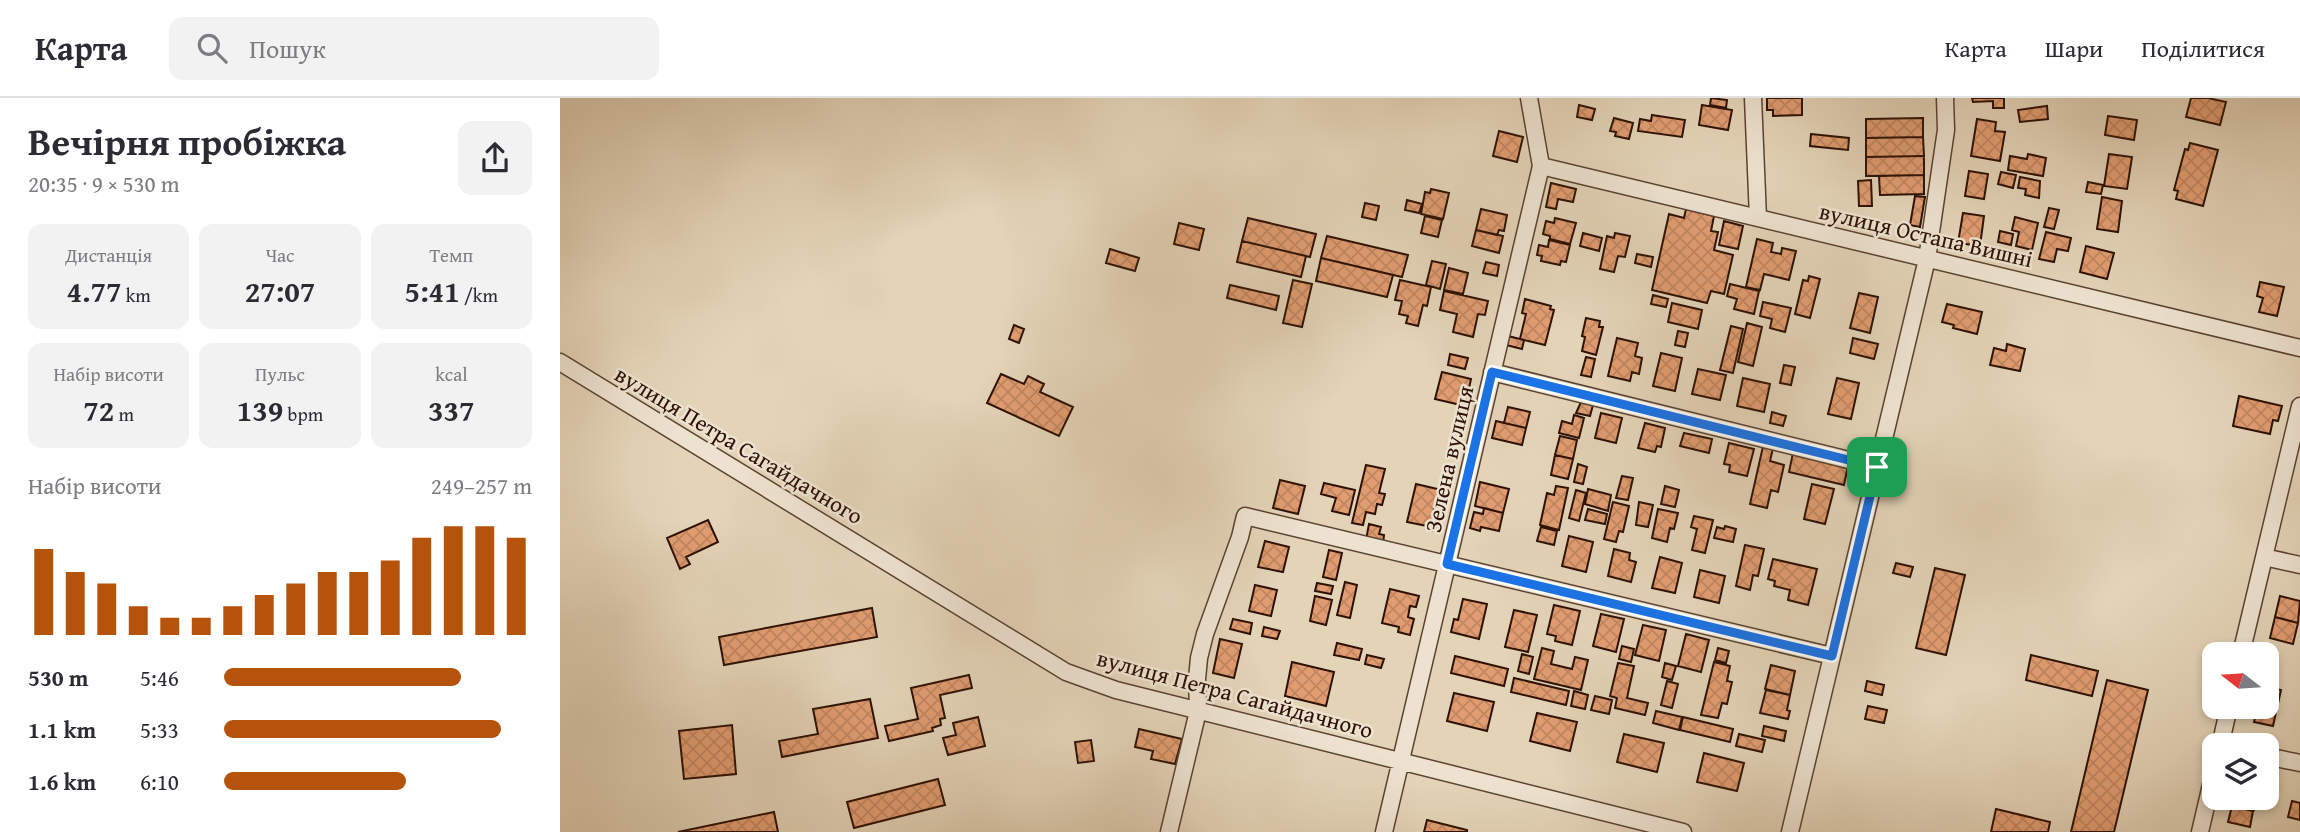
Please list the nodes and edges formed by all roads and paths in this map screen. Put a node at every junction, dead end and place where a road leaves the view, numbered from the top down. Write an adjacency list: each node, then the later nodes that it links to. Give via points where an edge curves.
1 (1529, 98): 4 (street)
2 (1753, 98): 5 (street)
3 (1945, 98): 6 (street, via 1946,130)
4 (1541, 166): 5 (street, вулиця Остапа Вишні); 9 (street, Зелена вулиця)
5 (1758, 219): 6 (street, вулиця Остапа Вишні)
6 (1927, 259): 7 (street, вулиця Остапа Вишні); 11 (street)
7 (2300, 348)
8 (560, 362): 17 (street, вулиця Петра Сагайдачного, via 1066,672)
9 (1492, 372): 11 (street); 13 (street, Зелена вулиця)
10 (2300, 405): 12 (street)
11 (1877, 467): 16 (street)
12 (2264, 557): 14 (street); 15 (street)
13 (1447, 564): 16 (street); 17 (street, via 1245,516 1199,658); 19 (street, Зелена вулиця)
14 (2300, 565)
15 (2244, 642)
16 (1832, 656): 25 (street)
17 (1198, 711): 19 (street, вулиця Петра Сагайдачного); 22 (street)
18 (2279, 759): 20 (street)
19 (1401, 761): 23 (street, Зелена вулиця); 24 (street, вулиця Петра Сагайдачного)
20 (2300, 764)
21 (2205, 810): 26 (street)
22 (1169, 832)
23 (1384, 832)
24 (1683, 832)
25 (1790, 832)
26 (2200, 832)

